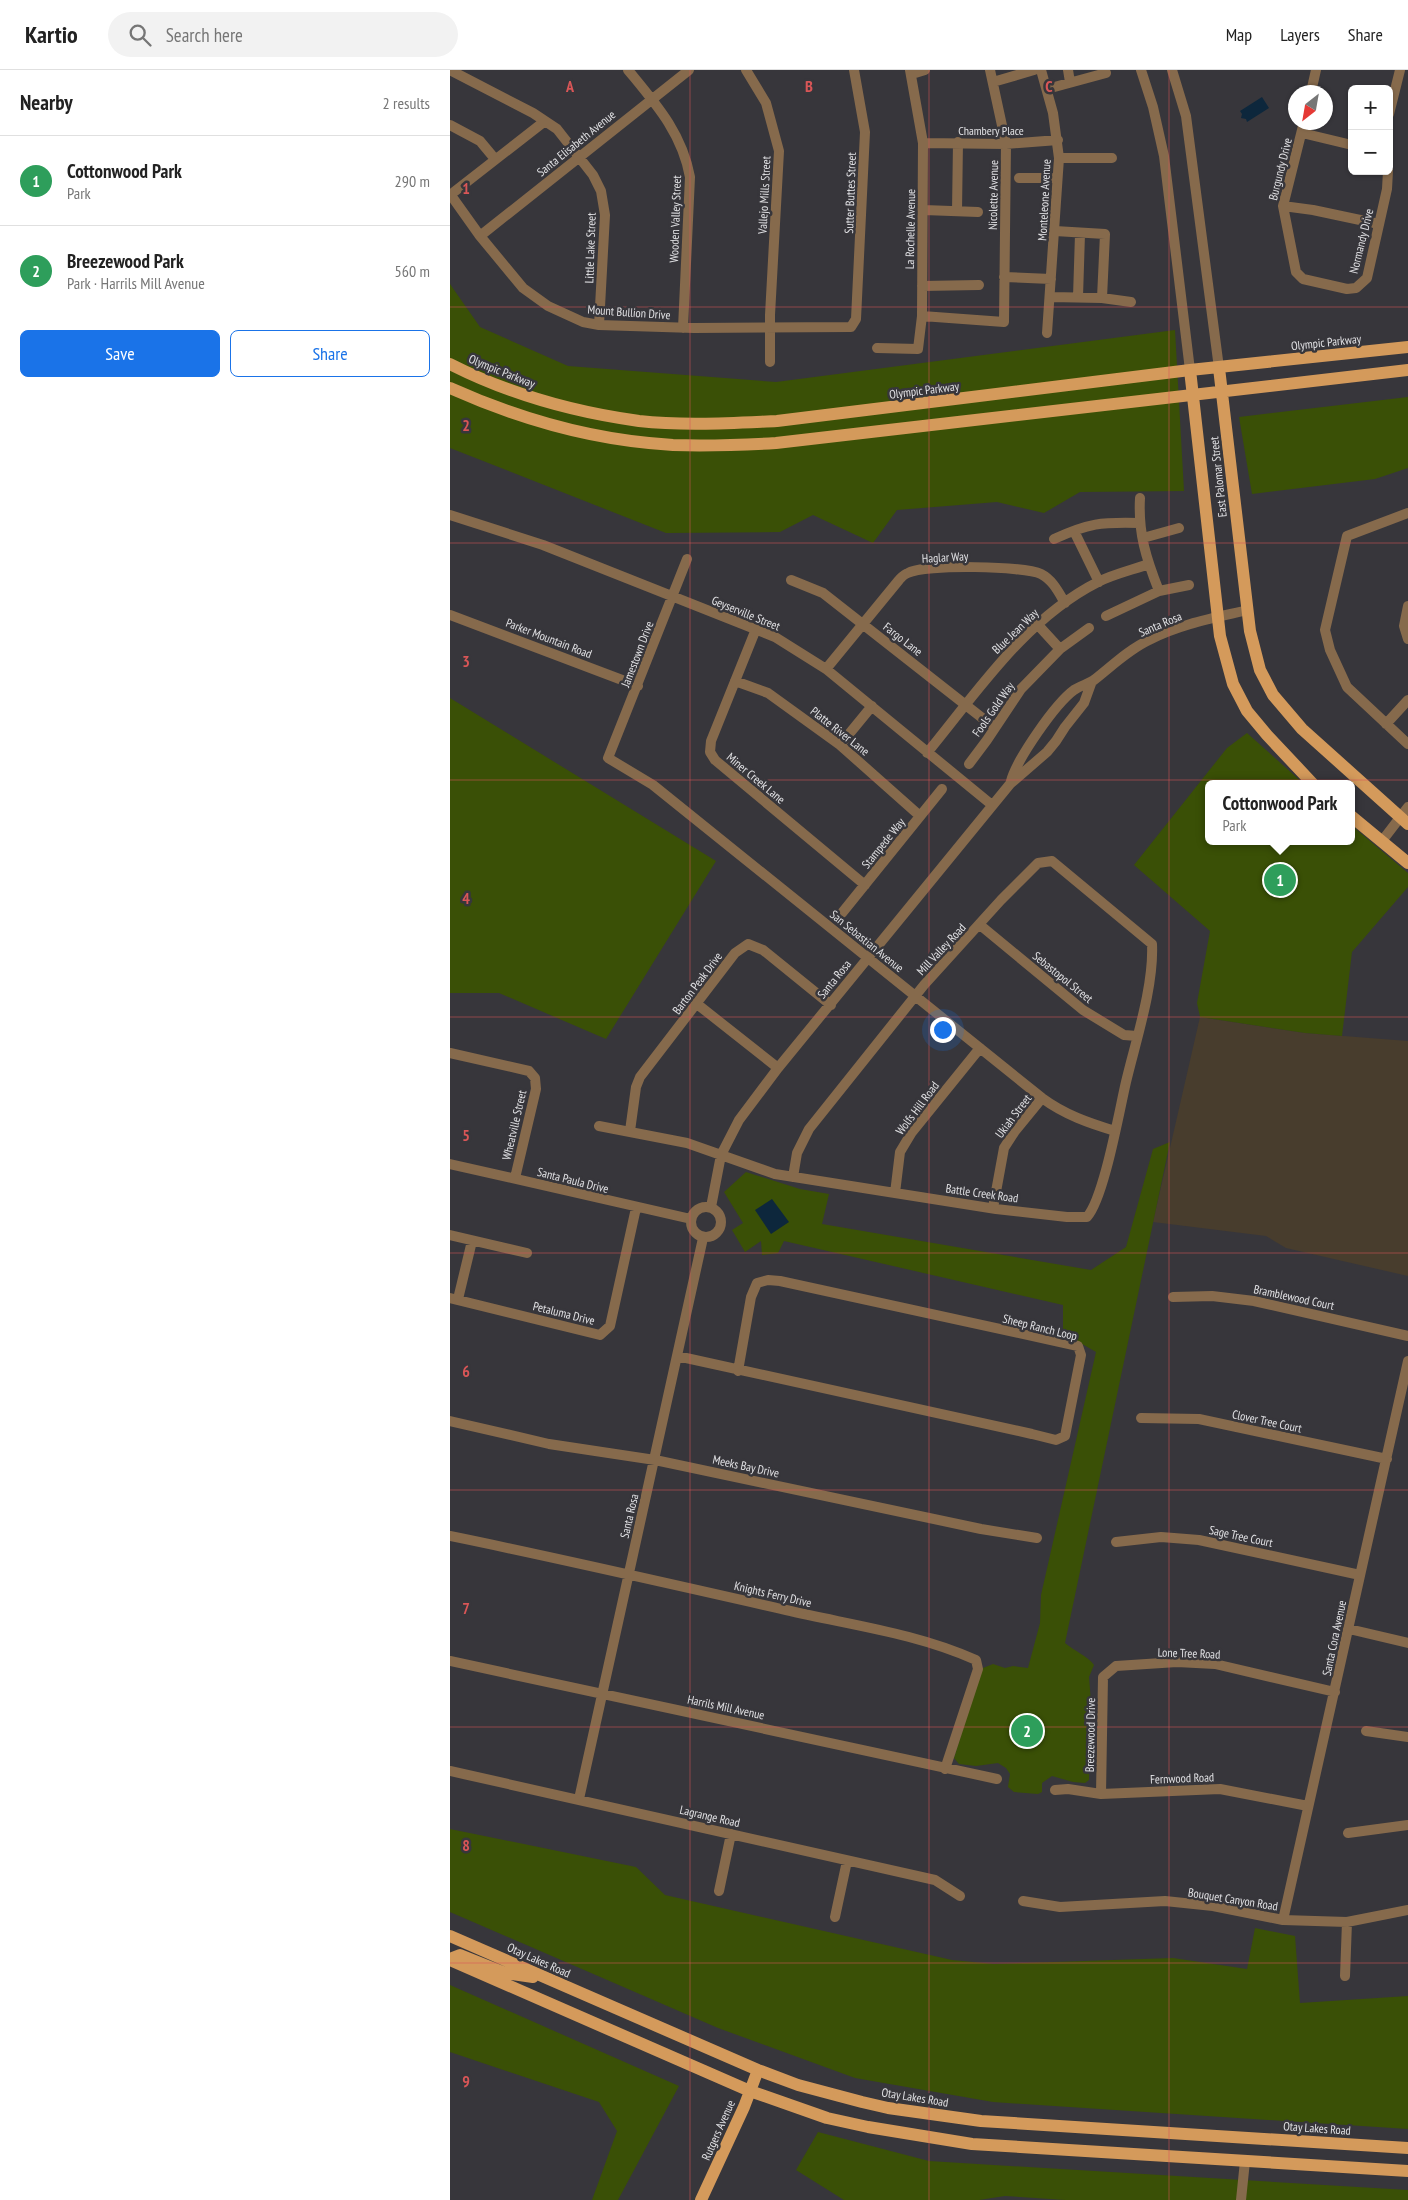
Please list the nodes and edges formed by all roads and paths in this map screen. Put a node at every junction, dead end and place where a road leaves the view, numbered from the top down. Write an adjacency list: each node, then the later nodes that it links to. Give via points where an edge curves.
1 (450, 70): 23 (street, Little Lake Street)
2 (628, 70): 21 (street, Wooden Valley Street)
3 (689, 70): 21 (street, Santa Elisabeth Avenue)
4 (746, 70): 61 (street, Vallejo Mills Street, via 766,103 779,151)
5 (854, 70): 58 (street, Sutter Buttes Street, via 865,132)
6 (925, 70): 15 (street)
7 (990, 70): 17 (street, Nicolette Avenue)
8 (1034, 70): 17 (street)
9 (1041, 70): 20 (street, Monteleone Avenue)
10 (1068, 70): 18 (street)
11 (1141, 70): 68 (street, East Palomar Street, via 1164,156)
12 (1172, 70): 67 (street, East Palomar Street, via 1186,116)
13 (1316, 70): 19 (street)
14 (1400, 70): 22 (street)
15 (911, 72): 29 (street, La Rochelle Avenue)
16 (1106, 72): 18 (street)
17 (993, 82): 30 (street, Nicolette Avenue)
18 (1070, 82): 20 (street)
19 (1313, 85)
20 (1047, 88): 27 (street, Monteleone Avenue)
21 (652, 98): 32 (street, Santa Elisabeth Avenue); 60 (street, Wooden Valley Street, via 682,145 690,177)
22 (1393, 98)
23 (545, 121): 32 (street, Little Lake Street, via 557,129); 35 (street)
24 (450, 126): 35 (street, via 480,141)
25 (1303, 130): 26 (street, Burgundy Drive)
26 (1302, 133): 31 (street); 40 (street, Burgundy Drive)
27 (1058, 140): 30 (street, Chambery Place); 33 (street, Monteleone Avenue)
28 (958, 142): 29 (street, Chambery Place); 30 (street, Chambery Place); 42 (street)
29 (923, 143): 41 (street, La Rochelle Avenue)
30 (1006, 144): 48 (street, Nicolette Avenue)
31 (1348, 144)
32 (578, 157): 47 (street, Santa Elisabeth Avenue); 59 (street, Little Lake Street, via 597,182 604,207)
33 (1059, 158): 34 (street); 38 (street, Monteleone Avenue)
34 (1112, 158)
35 (495, 159): 39 (street)
36 (1388, 175): 44 (street, Normandy Drive)
37 (1019, 178): 38 (street)
38 (1056, 178): 45 (street, Monteleone Avenue)
39 (450, 195): 47 (street, Mount Bullion Drive)
40 (1283, 206): 44 (street); 50 (street, Burgundy Drive, via 1296,272)
41 (924, 210): 42 (street); 52 (street, La Rochelle Avenue)
42 (956, 211): 43 (street)
43 (978, 212)
44 (1379, 224): 50 (street, Normandy Drive, via 1367,278 1356,288 1348,290)
45 (1055, 231): 46 (street); 49 (street, Monteleone Avenue)
46 (1080, 234): 54 (street); 55 (street, via 1104,234)
47 (480, 236): 59 (street, Mount Bullion Drive, via 523,288 563,314)
48 (1004, 277): 49 (street); 57 (street, Nicolette Avenue, via 1004,322)
49 (1051, 279): 53 (street, Monteleone Avenue)
50 (1303, 279)
51 (979, 285): 52 (street)
52 (922, 286): 57 (street, La Rochelle Avenue)
53 (1050, 297): 54 (street); 62 (street, Monteleone Avenue)
54 (1078, 297): 55 (street)
55 (1102, 298): 56 (street)
56 (1131, 302)
57 (922, 316): 64 (street, La Rochelle Avenue, via 918,349)
58 (856, 319): 61 (street, Mount Bullion Drive, via 851,327)
59 (599, 325): 60 (street, Mount Bullion Drive)
60 (684, 328): 61 (street, Mount Bullion Drive)
61 (771, 328): 65 (street, Vallejo Mills Street)
62 (1047, 333)
63 (1408, 347): 67 (main road, Olympic Parkway)
64 (877, 348)
65 (770, 362)
66 (450, 364): 68 (main road, Olympic Parkway, via 523,396 576,409 640,421 707,424 777,421)
67 (1218, 368): 68 (main road, Olympic Parkway); 71 (main road, East Palomar Street)
68 (1190, 370): 72 (main road, East Palomar Street)
69 (1408, 370): 71 (main road)
70 (450, 388): 72 (main road, via 519,415 571,430 640,441 707,446 776,443)
71 (1222, 392): 72 (main road); 90 (main road, East Palomar Street)
72 (1193, 394): 93 (main road, East Palomar Street)
73 (1140, 498): 76 (street)
74 (1408, 513): 107 (street, via 1347,536 1325,630 1333,660 1347,687)
75 (450, 515): 87 (street, Geyserville Street, via 543,546)
76 (1139, 522): 78 (street, via 1103,522); 79 (street)
77 (1179, 528): 79 (street)
78 (1074, 530): 80 (street); 84 (street)
79 (1143, 538): 82 (street)
80 (1054, 539)
81 (687, 559): 87 (street, Jamestown Drive)
82 (1149, 564): 84 (street, Blue Jean Way); 86 (street)
83 (791, 580): 94 (street, Fargo Lane, via 823,593)
84 (1099, 582): 88 (street, Blue Jean Way)
85 (1189, 585): 86 (street)
86 (1158, 590): 92 (street)
87 (672, 597): 97 (street, Geyserville Street); 103 (street, Jamestown Drive)
88 (1065, 603): 94 (street, Haglar Way, via 1049,580 1034,572 926,568 908,573 899,580); 95 (street, Blue Jean Way)
89 (1408, 606): 98 (street, via 1404,626)
90 (1248, 610): 93 (street, Santa Rosa); 119 (main road, East Palomar Street, via 1260,670 1273,695 1302,729)
91 (450, 615): 103 (street, Parker Mountain Road)
92 (1106, 616)
93 (1218, 617): 102 (street, Santa Rosa, via 1148,640); 114 (main road, East Palomar Street, via 1233,684 1247,711)
94 (863, 624): 100 (street, Haglar Way); 106 (street, Fargo Lane)
95 (1038, 625): 99 (street); 106 (street, Blue Jean Way, via 1008,653)
96 (1090, 628): 99 (street, Fools Gold Way)
97 (756, 630): 100 (street, Geyserville Street, via 774,637); 101 (street, Miner Creek Lane)
98 (1408, 639)
99 (1060, 649): 108 (street, Fools Gold Way, via 1020,689)
100 (826, 669): 105 (street, Geyserville Street)
101 (735, 681): 110 (street, Platte River Lane, via 768,693); 123 (street, Miner Creek Lane, via 711,741 710,752 715,760)
102 (1092, 681): 115 (street, Santa Rosa, via 1084,703 1056,741); 115 (street, Santa Rosa, via 1073,691 1054,711 1019,762)
103 (638, 686): 112 (street, Jamestown Drive)
104 (1408, 700): 107 (street)
105 (872, 706): 110 (street); 111 (street, Geyserville Street)
106 (966, 706): 108 (street, Fargo Lane); 111 (street, Blue Jean Way)
107 (1386, 724): 109 (street)
108 (994, 728): 113 (street, Fools Gold Way)
109 (1408, 744)
110 (840, 745): 118 (street, Platte River Lane)
111 (928, 752): 117 (street, Geyserville Street)
112 (608, 758): 127 (street, San Sebastian Avenue, via 644,778)
113 (968, 764)
114 (1309, 780)
115 (1010, 784): 117 (street, Santa Rosa)
116 (942, 789): 118 (street, Stampede Way)
117 (992, 805): 127 (street, Santa Rosa)
118 (920, 816): 123 (street, Stampede Way)
119 (1405, 816): 121 (street)
120 (1355, 819): 121 (main road)
121 (1382, 841): 122 (main road)
122 (1408, 863)
123 (865, 885): 124 (street, Stampede Way)
124 (842, 913)
125 (980, 925): 126 (street, Mill Valley Road, via 1038,863 1052,861); 128 (street, Mill Valley Road); 131 (street, Sebastopol Street, via 1083,1010 1124,1035)
126 (1152, 944): 131 (street, Battle Creek Road, via 1153,960)
127 (868, 958): 128 (street, San Sebastian Avenue); 130 (street, Santa Rosa)
128 (915, 996): 132 (street, San Sebastian Avenue); 141 (street, Mill Valley Road, via 809,1129 797,1153)
129 (697, 1004): 130 (street, Barton Peak Drive, via 735,953 748,944 763,950); 134 (street); 137 (street, Barton Peak Drive, via 640,1077)
130 (830, 1005): 134 (street, Santa Rosa)
131 (1137, 1036): 138 (street, Battle Creek Road)
132 (980, 1048): 135 (street, San Sebastian Avenue); 143 (street, Wolfs Hill Road, via 912,1132 900,1152)
133 (450, 1053): 142 (street, Wheatville Street, via 529,1071 535,1078 536,1089)
134 (778, 1068): 139 (street, Santa Rosa, via 739,1120)
135 (1042, 1098): 138 (street, San Sebastian Avenue, via 1074,1118); 146 (street, Ukiah Street, via 1004,1148)
136 (600, 1126): 137 (street, Battle Creek Road)
137 (630, 1131): 139 (street, Battle Creek Road)
138 (1115, 1131): 146 (street, Battle Creek Road, via 1099,1192 1087,1217)
139 (721, 1154): 141 (street, Battle Creek Road, via 756,1169); 144 (street, Santa Rosa)
140 (450, 1164): 142 (street, Santa Paula Drive)
141 (793, 1177): 143 (street, Battle Creek Road)
142 (515, 1178): 145 (street, Santa Paula Drive)
143 (895, 1192): 146 (street, Battle Creek Road)
144 (710, 1207): 147 (street, via 696,1210); 149 (street, via 718,1213 721,1226 716,1234)
145 (636, 1208): 147 (street, Santa Paula Drive); 152 (street, Petaluma Drive, via 610,1326 600,1335)
146 (993, 1208)
147 (691, 1219): 149 (street, via 694,1233)
148 (450, 1235): 150 (street)
149 (703, 1238): 155 (street, Santa Rosa)
150 (472, 1241): 151 (street); 152 (street)
151 (527, 1253)
152 (454, 1298)
153 (1172, 1298): 154 (street, Bramblewood Court, via 1212,1296 1254,1301)
154 (1408, 1336)
155 (677, 1356): 157 (street, Sheep Ranch Loop); 161 (street, Santa Rosa)
156 (1408, 1361): 160 (street, Santa Cora Avenue)
157 (738, 1371): 157 (street, Sheep Ranch Loop, via 1056,1440 1065,1436 1081,1355 1078,1346 768,1280 757,1283 751,1298)
158 (1141, 1418): 160 (street, Clover Tree Court, via 1199,1419)
159 (450, 1422): 161 (street, Meeks Bay Drive, via 549,1444)
160 (1387, 1459): 166 (street, Santa Cora Avenue)
161 (655, 1460): 163 (street, Meeks Bay Drive, via 993,1532); 165 (street, Santa Rosa)
162 (450, 1536): 165 (street, Knights Ferry Drive)
163 (1037, 1538)
164 (1116, 1542): 166 (street, Sage Tree Court, via 1161,1537 1194,1539)
165 (628, 1573): 171 (street, Santa Rosa); 175 (street, Knights Ferry Drive, via 904,1635 976,1660 978,1669)
166 (1360, 1575): 167 (street, Santa Cora Avenue)
167 (1349, 1629): 168 (street); 172 (street, Santa Cora Avenue)
168 (1408, 1643)
169 (450, 1661): 171 (street, Harrils Mill Avenue)
170 (1103, 1677): 172 (street, Lone Tree Road, via 1116,1666 1177,1662 1215,1664); 179 (street, Breezewood Drive)
171 (602, 1692): 175 (street, Harrils Mill Avenue); 180 (street, Santa Rosa)
172 (1334, 1692): 181 (street, Santa Cora Avenue)
173 (1366, 1731): 174 (street)
174 (1408, 1737)
175 (945, 1769): 177 (street, Harrils Mill Avenue)
176 (450, 1771): 180 (street, Lagrange Road)
177 (997, 1779)
178 (1055, 1790): 179 (street, Fernwood Road)
179 (1102, 1794): 181 (street, Fernwood Road, via 1220,1789)
180 (579, 1799): 184 (street, Lagrange Road)
181 (1308, 1806): 191 (street, Santa Cora Avenue)
182 (1408, 1826): 183 (street)
183 (1348, 1833)
184 (732, 1834): 185 (street, Lagrange Road); 186 (street)
185 (847, 1861): 187 (street, Lagrange Road, via 935,1880); 190 (street)
186 (719, 1891)
187 (960, 1896)
188 (1022, 1901): 191 (street, Bouquet Canyon Road, via 1060,1907 1165,1902 1213,1906)
189 (1408, 1910): 192 (street, Bouquet Canyon Road)
190 (835, 1917)
191 (1283, 1920): 192 (street, Bouquet Canyon Road)
192 (1347, 1922): 195 (street)
193 (450, 1936): 196 (main road, Otay Lakes Road)
194 (450, 1960): 196 (main road, via 460,1955 505,1973); 198 (main road)
195 (1345, 1976)
196 (548, 1978): 197 (main road, Otay Lakes Road)
197 (758, 2070): 198 (main road, Rutgers Avenue); 199 (main road, Otay Lakes Road, via 798,2085 888,2108 981,2121)
198 (750, 2091): 200 (main road, via 827,2118 972,2144); 202 (main road, Rutgers Avenue)
199 (1408, 2148)
200 (1244, 2160): 201 (main road); 203 (street)
201 (1408, 2171)
202 (701, 2200)
203 (1241, 2200)

